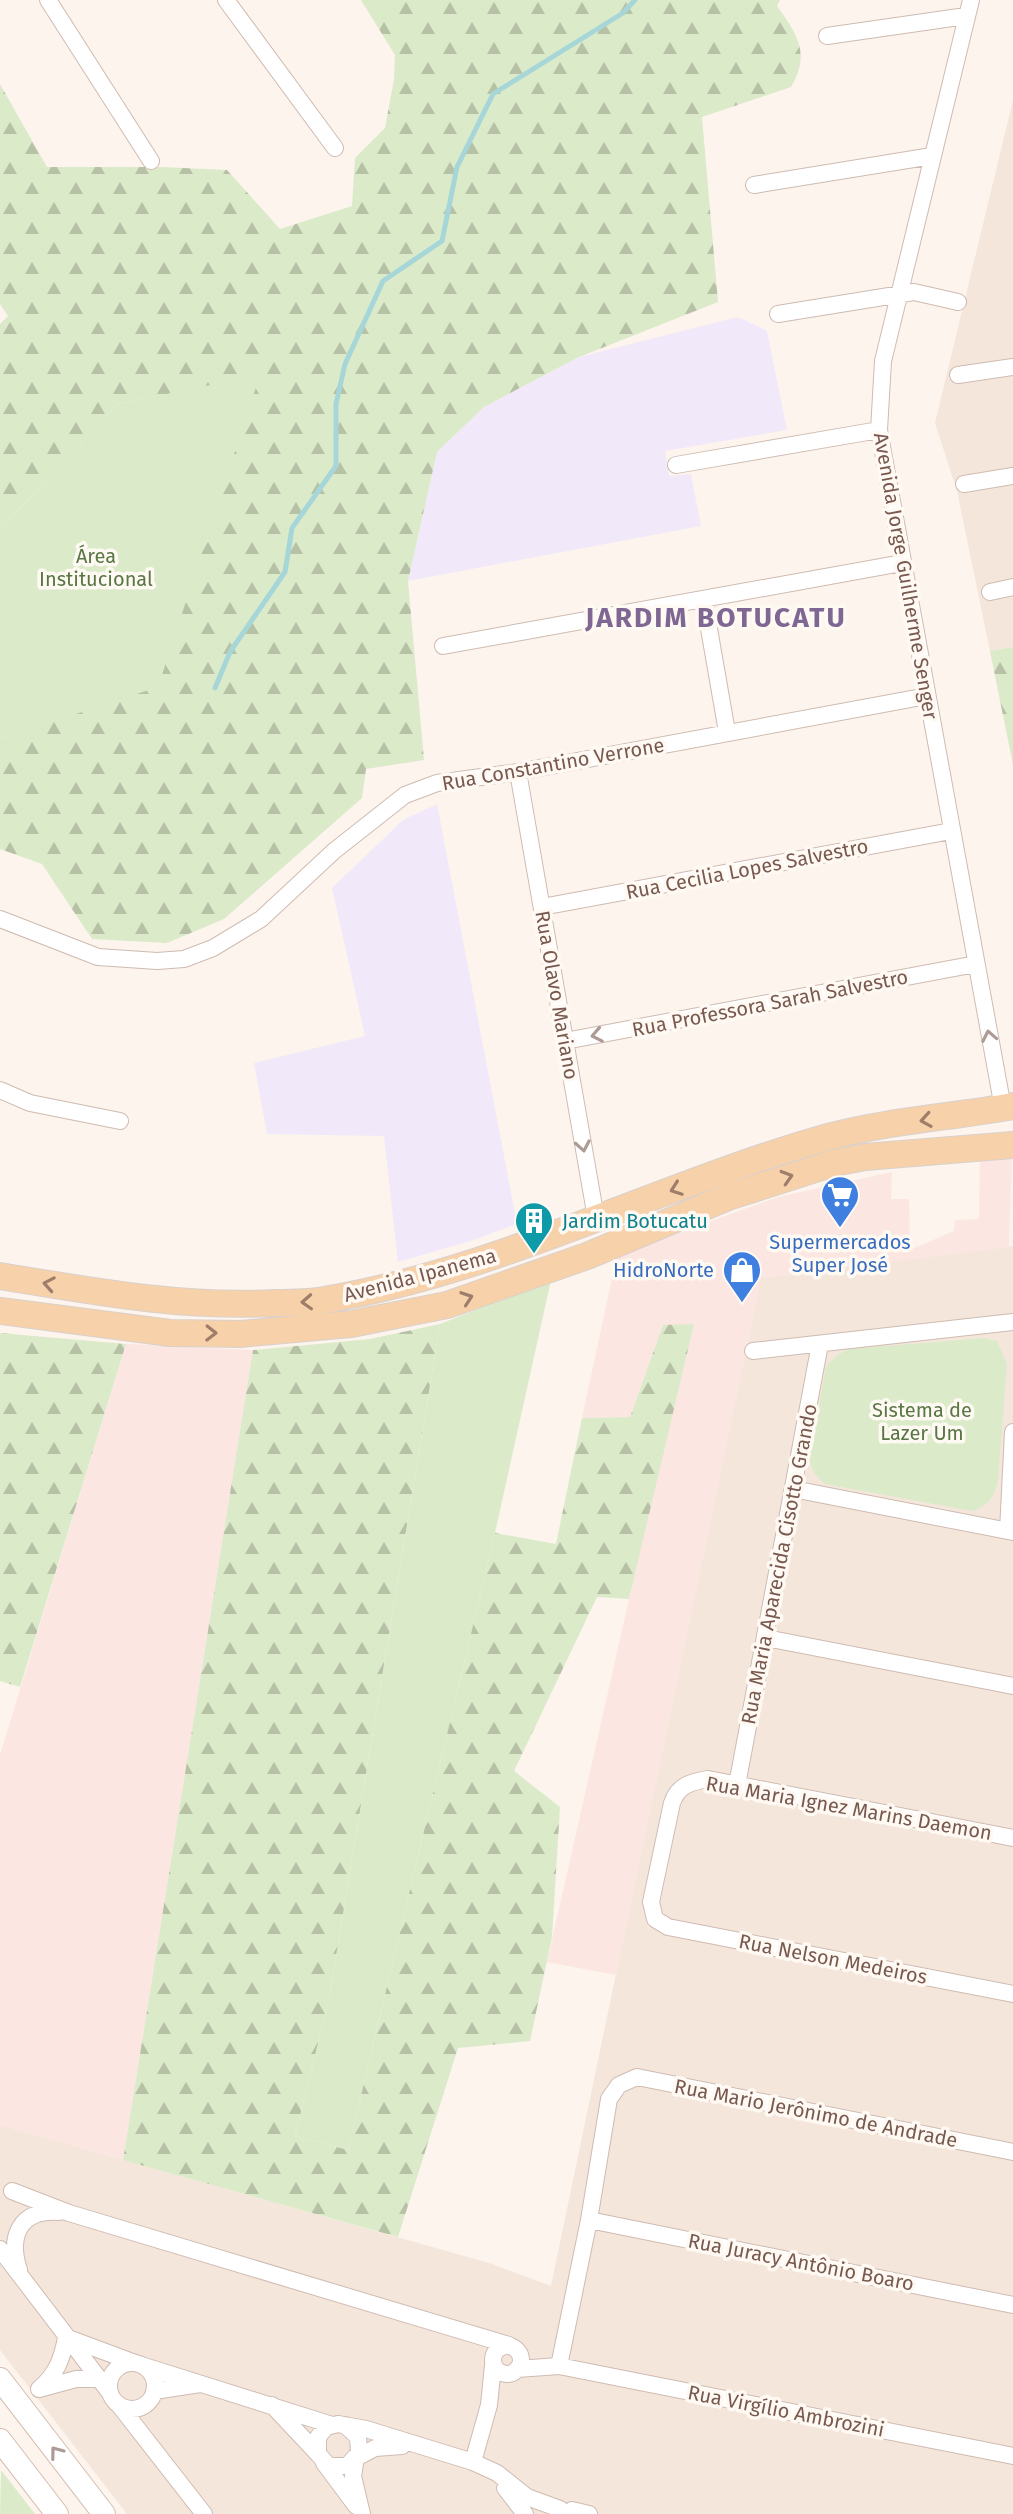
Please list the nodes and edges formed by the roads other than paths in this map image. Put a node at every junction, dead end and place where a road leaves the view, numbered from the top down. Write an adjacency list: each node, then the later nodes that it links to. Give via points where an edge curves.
1 (48, 0): 7 (street)
2 (226, 0): 5 (street)
3 (968, 8): 4 (street); 6 (street, Avenida Jorge Guilherme Senger)
4 (827, 36)
5 (335, 148)
6 (932, 156): 8 (street); 9 (street, Avenida Jorge Guilherme Senger)
7 (151, 161)
8 (754, 185)
9 (900, 293): 10 (street); 11 (street); 14 (street, Avenida Jorge Guilherme Senger, via 883,361)
10 (958, 302)
11 (778, 314)
12 (1013, 367): 13 (street)
13 (958, 375)
14 (879, 430): 15 (street); 18 (street, Avenida Jorge Guilherme Senger)
15 (676, 465)
16 (1013, 476): 17 (street)
17 (964, 484)
18 (902, 563): 21 (street); 23 (street, Avenida Jorge Guilherme Senger)
19 (1013, 587): 20 (street)
20 (990, 592)
21 (704, 600): 22 (street); 24 (street)
22 (443, 646)
23 (927, 696): 24 (street, Rua Constantino Verrone); 26 (street, Avenida Jorge Guilherme Senger)
24 (727, 732): 25 (street, Rua Constantino Verrone)
25 (518, 772): 27 (street, Rua Olavo Mariano); 28 (street, Rua Constantino Verrone, via 437,783 405,795 261,919 184,959 98,957)
26 (951, 831): 27 (street, Rua Cecilia Lopes Salvestro); 29 (street, Avenida Jorge Guilherme Senger)
27 (542, 907): 30 (street, Rua Olavo Mariano)
28 (0, 919)
29 (976, 964): 30 (street, Rua Professora Sarah Salvestro, one-way to 30); 32 (street, Avenida Jorge Guilherme Senger, one-way to 29)
30 (565, 1041): 36 (street, Rua Olavo Mariano, one-way to 36)
31 (0, 1090): 33 (street, via 30,1103)
32 (1008, 1107): 35 (main road, via 982,1129 885,1147); 36 (main road, Avenida Ipanema, one-way to 36, via 829,1137)
33 (120, 1121)
34 (1013, 1145): 35 (main road, Avenida Ipanema)
35 (865, 1157): 37 (main road, Avenida Ipanema, one-way to 35, via 760,1186)
36 (596, 1218): 37 (main road, via 621,1230); 38 (main road, Avenida Ipanema, one-way to 38, via 411,1282 321,1301 228,1306 119,1296)
37 (662, 1225): 39 (main road, Avenida Ipanema, one-way to 37, via 170,1333 240,1334 351,1324 447,1305)
38 (0, 1276)
39 (0, 1311)
40 (1013, 1322): 41 (street)
41 (820, 1344): 42 (street); 44 (street, Rua Maria Aparecida Cisotto Grando)
42 (753, 1351)
43 (1013, 1432): 45 (street)
44 (793, 1489): 45 (street); 46 (street, Rua Maria Aparecida Cisotto Grando)
45 (1010, 1531)
46 (766, 1638): 47 (street); 48 (street, Rua Maria Aparecida Cisotto Grando)
47 (1013, 1686)
48 (737, 1785): 49 (street, Rua Maria Ignez Marins Daemon); 50 (street, Rua Maria Ignez Marins Daemon, via 708,1779 685,1785 675,1794 651,1902)
49 (1013, 1838)
50 (655, 1919): 51 (street, Rua Nelson Medeiros, via 668,1927)
51 (1013, 1994)
52 (1013, 2152): 55 (street, Rua Mario Jerônimo de Andrade, via 637,2077 619,2085 609,2099)
53 (4, 2189): 54 (street, Rua Virgílio Ambrozini); 56 (street, via 24,2205)
54 (69, 2213): 56 (street, Rua Virgílio Ambrozini, via 50,2211); 61 (street, Rua Virgílio Ambrozini)
55 (589, 2220): 60 (street, Rua Juracy Antônio Boaro); 66 (street)
56 (22, 2223): 57 (street, Rua Virgílio Ambrozini); 59 (street, via 14,2241)
57 (0, 2236)
58 (0, 2249): 59 (street)
59 (20, 2273): 62 (street)
60 (1013, 2305)
61 (461, 2330): 63 (street, Rua Virgílio Ambrozini); 64 (street, Rua Virgílio Ambrozini)
62 (66, 2338): 65 (street); 71 (street); 71 (street, via 62,2358 39,2389 76,2379)
63 (511, 2346): 64 (street, via 498,2349); 66 (street, Rua Virgílio Ambrozini); 67 (street, via 521,2357)
64 (493, 2363): 67 (street, via 500,2372); 73 (street)
65 (138, 2364): 69 (street); 70 (street, via 152,2375); 71 (street, via 127,2363 114,2371)
66 (559, 2366): 67 (street, Rua Virgílio Ambrozini); 79 (street, Rua Virgílio Ambrozini)
67 (515, 2371): 73 (street)
68 (0, 2379): 86 (main road, one-way to 68)
69 (205, 2383): 70 (street); 72 (street)
70 (154, 2391): 74 (street)
71 (109, 2392): 74 (street, via 126,2408); 78 (street)
72 (271, 2404): 75 (street); 80 (street)
73 (489, 2405): 82 (street)
74 (144, 2406): 78 (street)
75 (338, 2425): 77 (street); 80 (street, via 318,2437); 81 (street, via 355,2432 360,2442)
76 (0, 2440): 85 (main road)
77 (419, 2447): 81 (street, via 387,2445); 82 (street)
78 (158, 2455): 87 (street)
79 (1013, 2456)
80 (321, 2458): 81 (street, via 341,2467); 81 (street, via 362,2514 353,2476)
81 (356, 2458)
82 (473, 2462): 83 (street)
83 (497, 2473): 84 (street, via 527,2497); 88 (street)
84 (570, 2512)
85 (57, 2514)
86 (104, 2514)
87 (204, 2514)
88 (525, 2514)

